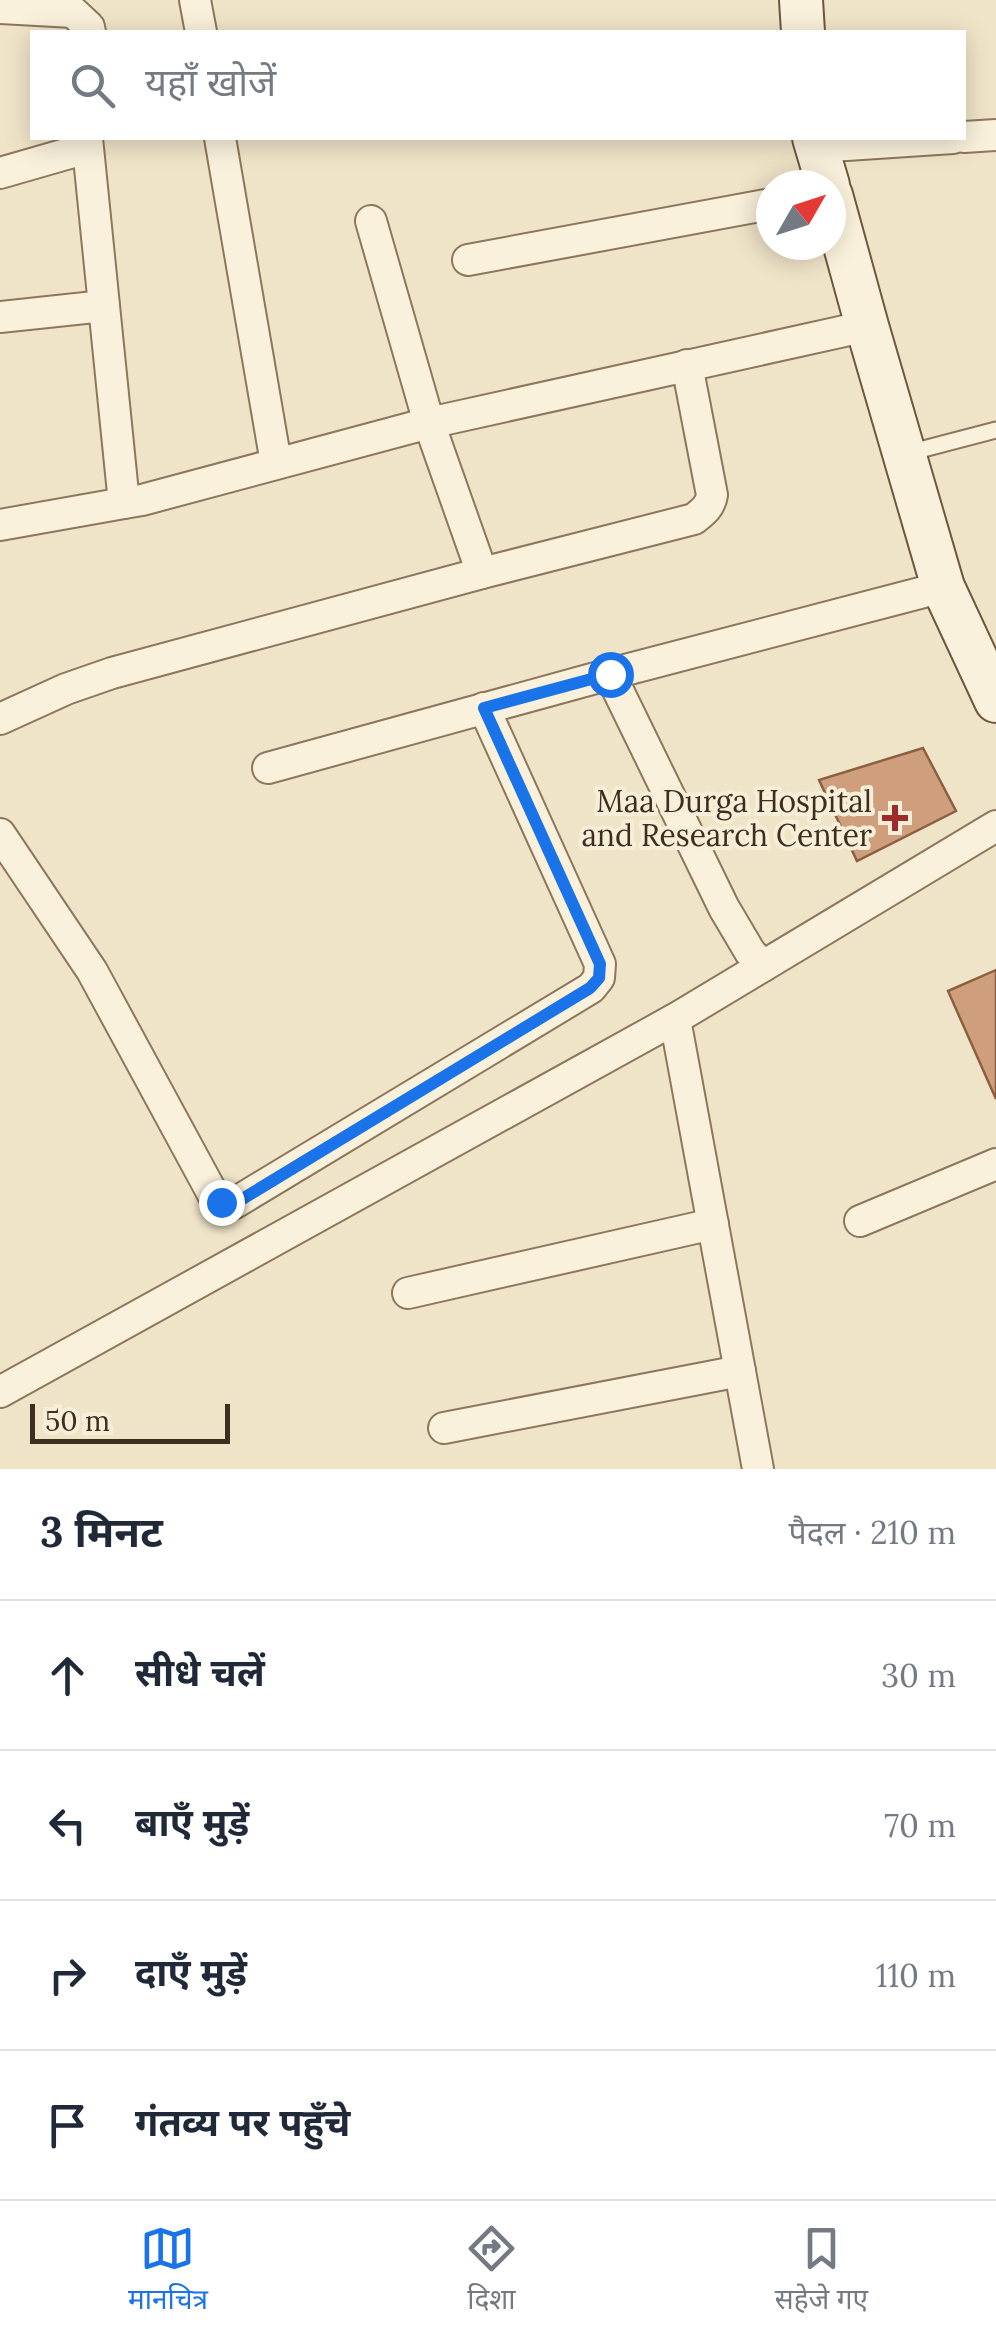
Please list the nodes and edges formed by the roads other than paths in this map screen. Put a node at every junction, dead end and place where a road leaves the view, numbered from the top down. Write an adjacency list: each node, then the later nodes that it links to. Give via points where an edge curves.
1 (196, 0): 5 (street)
2 (801, 0): 6 (main road)
3 (0, 8): 4 (street, via 73,12)
4 (89, 30)
5 (201, 30)
6 (803, 30)
7 (996, 134): 8 (street)
8 (966, 137)
9 (220, 140): 25 (street)
10 (937, 140): 12 (street)
11 (87, 143): 13 (street); 18 (street)
12 (819, 156)
13 (0, 173)
14 (756, 207): 17 (street)
15 (371, 222): 22 (street)
16 (846, 250): 20 (main road)
17 (468, 260)
18 (104, 306): 19 (street); 26 (street)
19 (0, 316)
20 (867, 326): 21 (street); 24 (main road)
21 (687, 366): 22 (street); 28 (street, via 712,496 706,510 694,519)
22 (429, 423): 25 (street); 28 (street)
23 (996, 430): 24 (lane)
24 (904, 454): 29 (main road)
25 (276, 463): 26 (street)
26 (124, 502): 27 (street)
27 (0, 526)
28 (482, 573): 33 (street, via 112,673)
29 (943, 586): 30 (street); 31 (main road)
30 (610, 674): 32 (street); 37 (street, via 724,908)
31 (996, 701)
32 (484, 708): 34 (street); 36 (street, via 600,964 599,978 234,1204 215,1198 92,971)
33 (0, 719)
34 (268, 768)
35 (996, 826): 37 (street)
36 (0, 834)
37 (764, 966): 38 (street)
38 (675, 1019): 41 (street); 44 (street)
39 (996, 1164): 40 (street)
40 (860, 1221)
41 (713, 1224): 42 (street); 43 (street)
42 (408, 1292)
43 (740, 1371): 45 (street); 46 (street)
44 (0, 1392)
45 (444, 1428)
46 (758, 1469)

